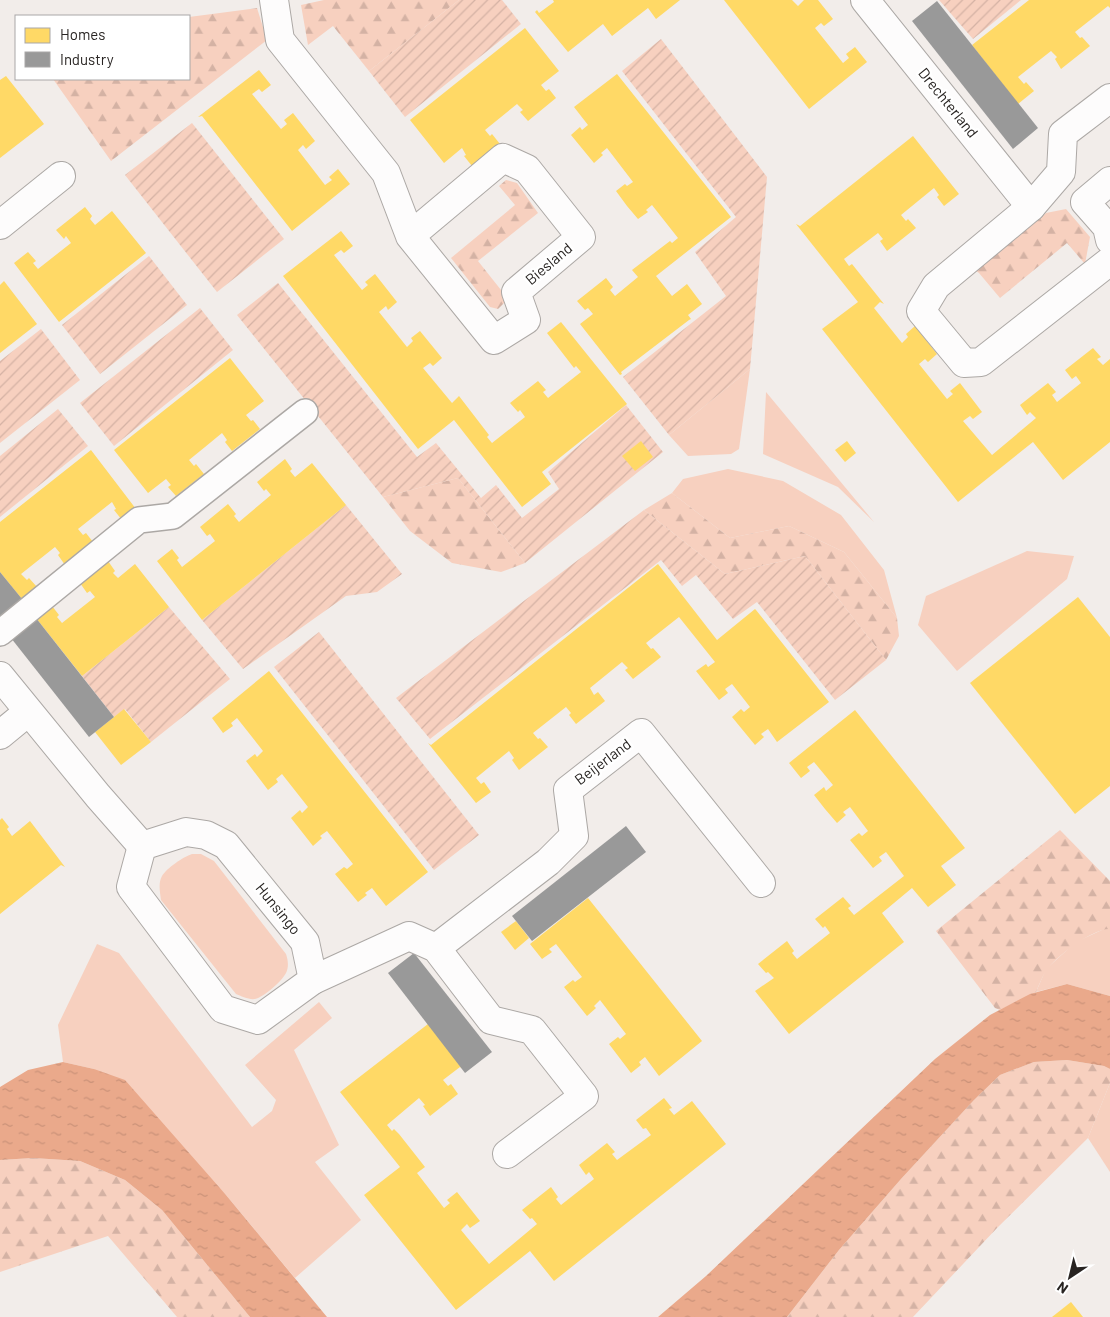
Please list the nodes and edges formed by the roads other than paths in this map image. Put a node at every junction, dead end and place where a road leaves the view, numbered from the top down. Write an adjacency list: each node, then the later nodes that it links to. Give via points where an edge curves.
1 (274, 0): 10 (street, Biesland, via 280,40 386,174)
2 (865, 0): 8 (street, Drechterland)
3 (1110, 98): 4 (street, via 1063,134)
4 (1061, 172): 7 (street); 8 (street)
5 (61, 176): 9 (street)
6 (1110, 181): 7 (street)
7 (1085, 202): 11 (street, via 1107,227)
8 (1031, 207): 12 (street, via 936,286 921,311 964,363 981,362)
9 (0, 225)
10 (410, 236): 10 (street, Biesland, via 494,340 526,320 516,292 581,237 527,169 503,158)
11 (1110, 240)
12 (1110, 260)
13 (305, 412): 14 (street, via 173,516 139,520)
14 (0, 634)
15 (0, 676): 16 (street)
16 (28, 712): 17 (street); 18 (street)
17 (0, 735)
18 (142, 846): 21 (street, Hunsingo, via 186,832 206,835 226,845 305,942); 21 (street, via 131,887 223,1009 258,1020)
19 (761, 883): 20 (street, Beijerland, via 641,733 568,790 574,836 548,862)
20 (436, 948): 21 (street, via 408,936); 22 (street, via 491,1020 532,1030 584,1096)
21 (313, 980)
22 (507, 1154)

